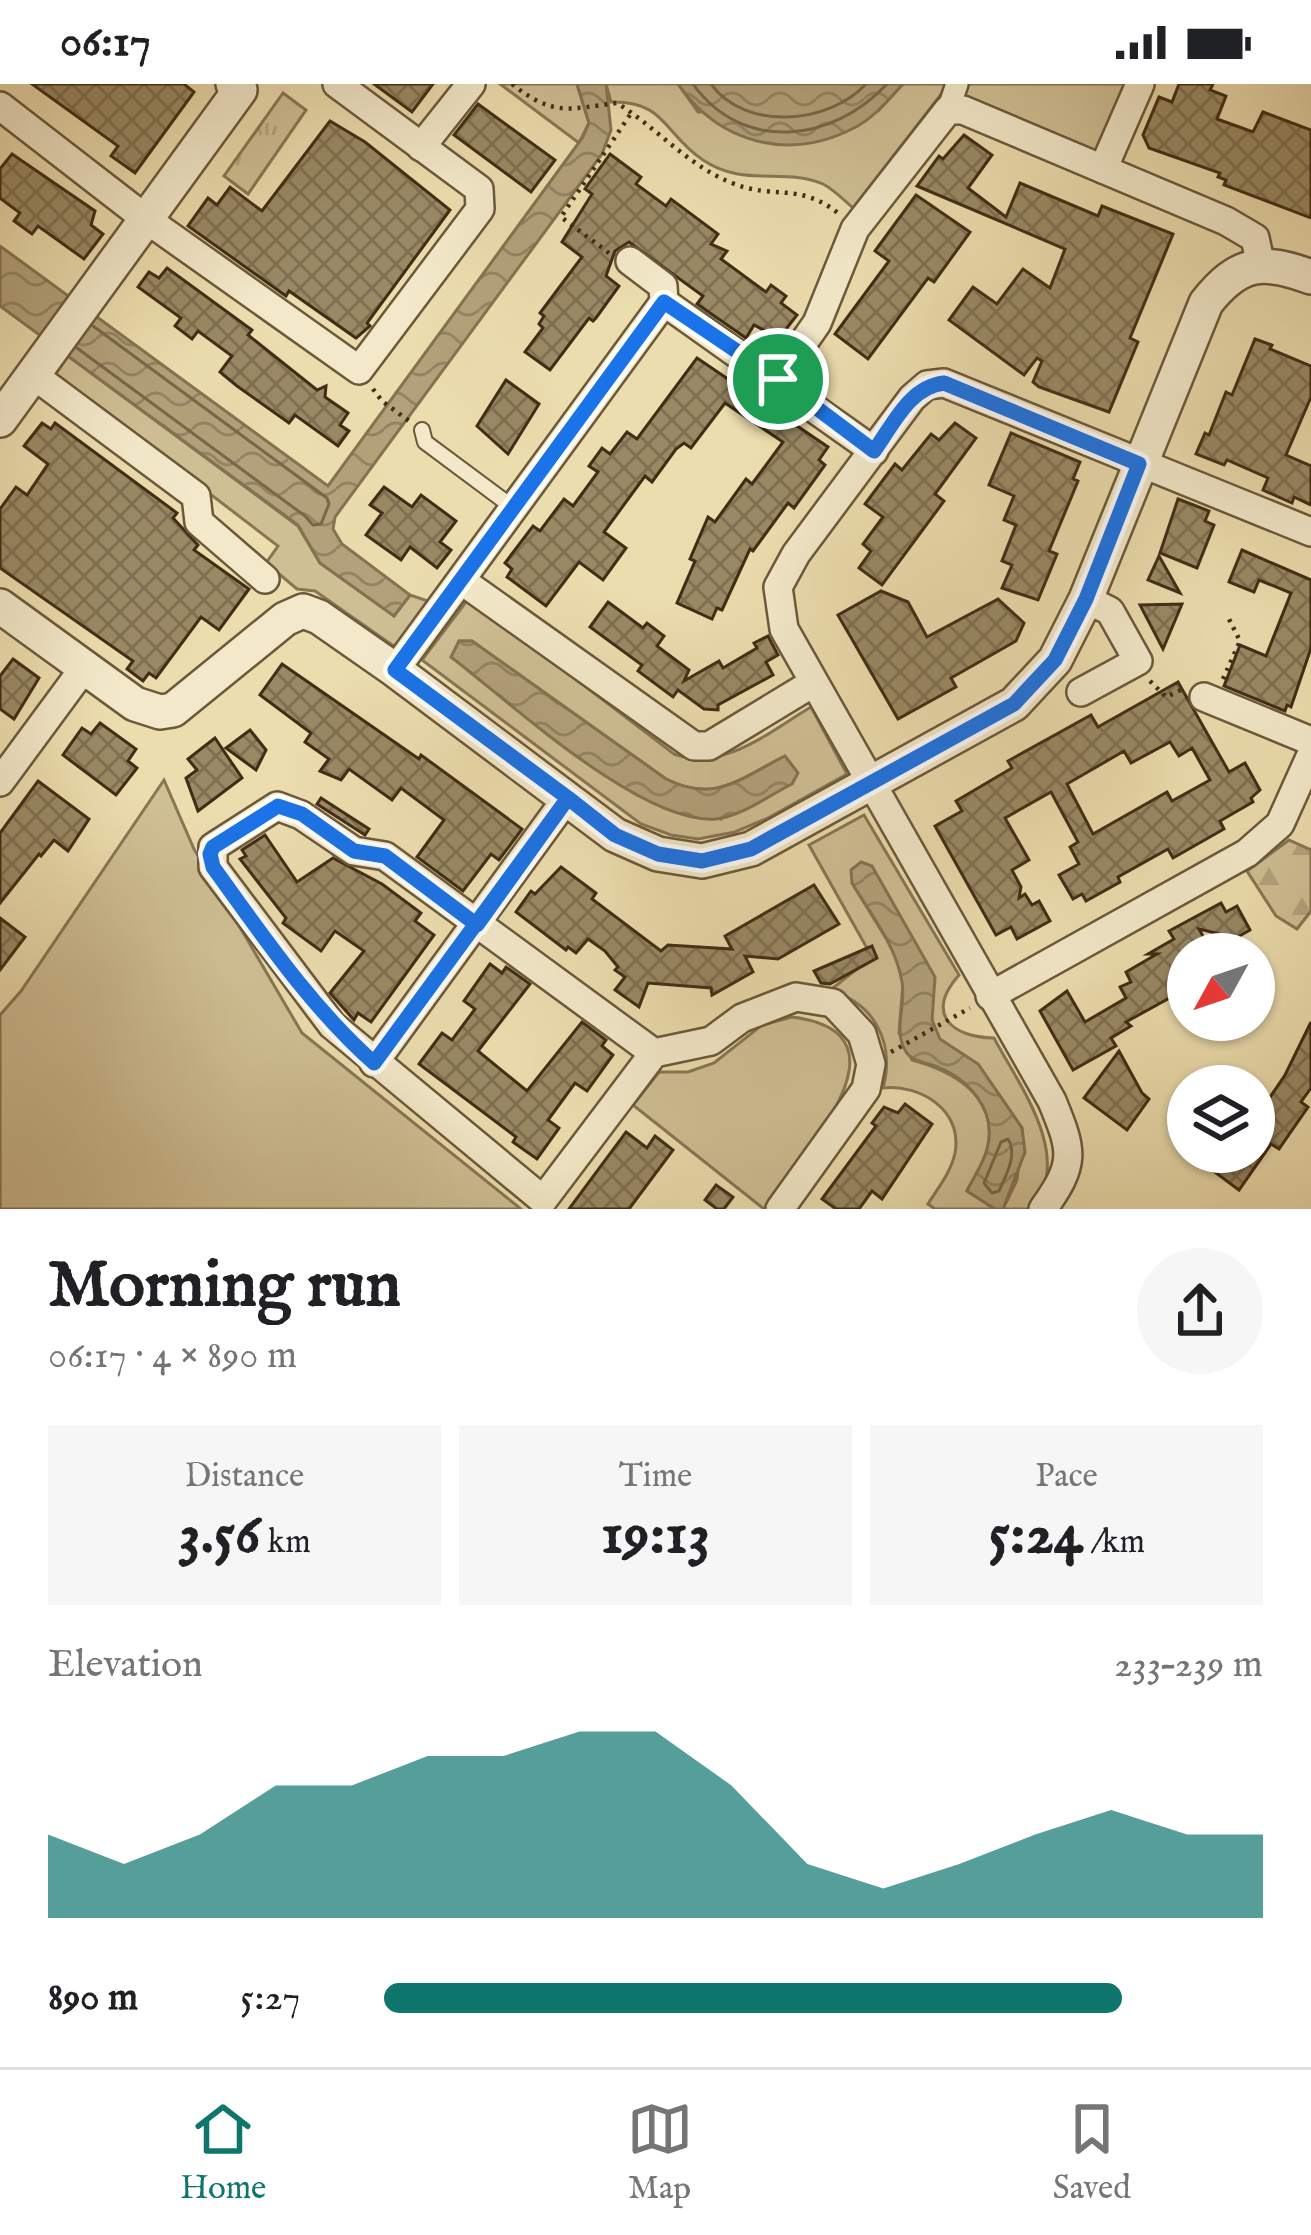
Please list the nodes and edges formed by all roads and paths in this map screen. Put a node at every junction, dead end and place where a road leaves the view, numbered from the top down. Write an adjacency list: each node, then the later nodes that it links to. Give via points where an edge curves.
1 (337, 84): 9 (street)
2 (471, 84): 9 (street)
3 (512, 84): 8 (path, via 544,107 617,103)
4 (1140, 84): 10 (street)
5 (239, 86): 11 (street)
6 (953, 97): 10 (street, via 963,110); 12 (street)
7 (0, 106): 11 (street)
8 (632, 112): 12 (path, via 715,175 817,198); 13 (path, via 561,217)
9 (422, 147): 11 (street, via 479,189 480,209 359,370)
10 (1103, 169): 14 (street, via 1241,229 1255,238)
11 (146, 219): 17 (street)
12 (855, 229): 18 (street, via 817,322)
13 (630, 261): 16 (street, via 663,286)
14 (1261, 266): 15 (street); 23 (street, via 1222,283 1206,303)
15 (1311, 277)
16 (664, 302): 18 (street); 24 (street)
17 (41, 362): 20 (street); 26 (street, via 196,496 199,522)
18 (778, 379): 22 (street)
19 (382, 401): 21 (path)
20 (0, 420)
21 (422, 430): 24 (lane, via 424,442)
22 (874, 451): 23 (street, via 912,398 944,383); 34 (street, via 778,587 784,629)
23 (1139, 464): 25 (street); 28 (street)
24 (515, 509): 27 (street)
25 (1311, 532)
26 (265, 579)
27 (462, 581): 32 (street); 34 (street, via 694,746 709,746)
28 (1086, 599): 33 (street, via 1110,611); 40 (street, via 1055,660 1014,704)
29 (0, 606): 31 (street)
30 (1229, 619): 36 (path, via 1240,641)
31 (84, 668): 32 (street, via 148,710 173,710 303,611); 39 (street)
32 (395, 670): 41 (street)
33 (1144, 671): 35 (street); 36 (path, via 1166,697 1182,688)
34 (813, 683): 40 (street)
35 (1081, 692)
36 (1209, 699): 37 (street)
37 (1311, 741)
38 (1311, 755): 43 (street, via 1280,824 1246,854)
39 (0, 782)
40 (871, 784): 41 (street, via 751,849 702,861 615,835); 43 (street)
41 (568, 798): 42 (street)
42 (477, 925): 46 (street); 47 (street); 47 (street, via 385,856 354,851 278,806 213,847 213,867 294,978)
43 (990, 996): 49 (street, via 1070,1145 1068,1171)
44 (955, 1016): 45 (path)
45 (895, 1050)
46 (655, 1053): 47 (street, via 543,1200); 48 (street, via 711,1041 742,1018 796,997 833,1003 862,1034 871,1064 866,1089)
47 (374, 1063)
48 (780, 1209)
49 (1043, 1209)

